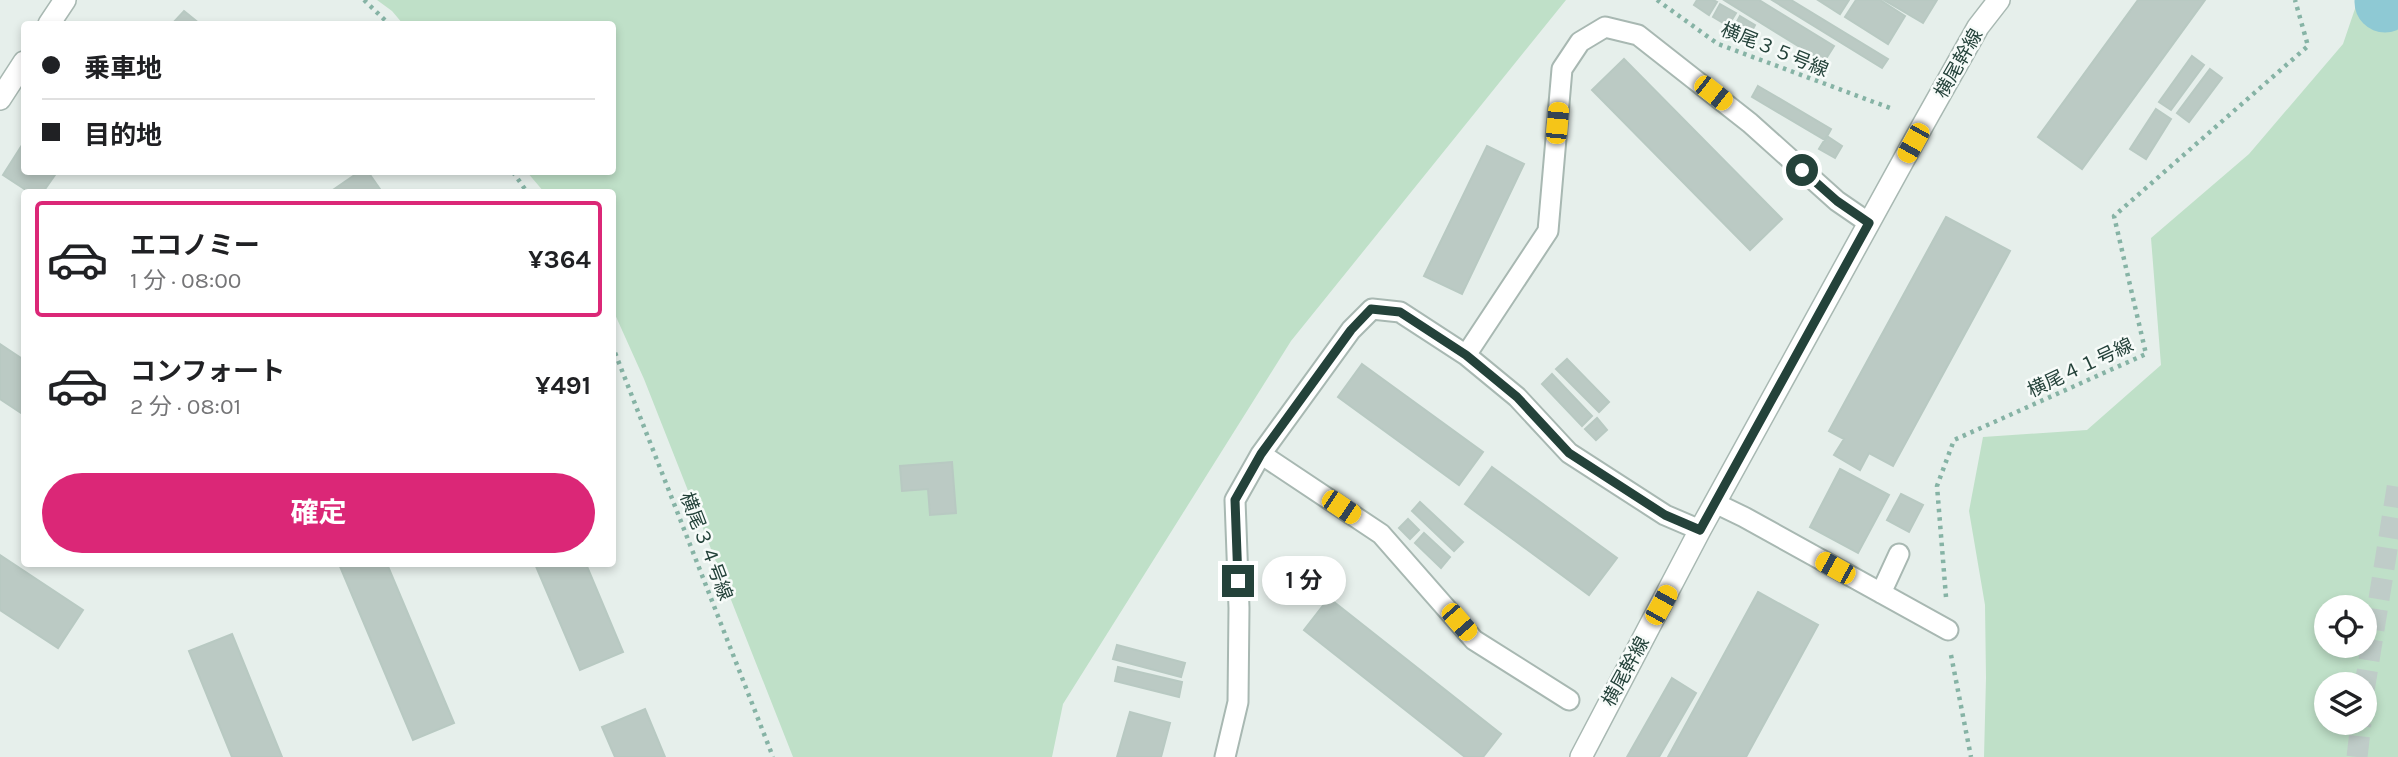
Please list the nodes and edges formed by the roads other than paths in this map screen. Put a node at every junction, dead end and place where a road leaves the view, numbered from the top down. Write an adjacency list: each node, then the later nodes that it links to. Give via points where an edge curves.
1 (65, 0): 3 (street)
2 (1999, 0): 6 (street, 横尾幹線, via 1978,27)
3 (51, 21)
4 (21, 67): 5 (street)
5 (0, 99)
6 (1869, 223): 7 (lane, via 1638,35 1605,27 1580,41 1562,69 1548,231); 9 (street, 横尾幹線)
7 (1466, 355): 8 (lane, via 1400,312 1371,309); 10 (lane, via 1517,397 1569,453 1665,515)
8 (1261, 454): 14 (lane, via 1381,534 1474,640); 15 (lane, via 1235,500 1238,702)
9 (1715, 503): 10 (street, 横尾幹線); 12 (lane)
10 (1700, 530): 16 (street, 横尾幹線)
11 (1899, 554): 12 (lane)
12 (1881, 593): 13 (lane)
13 (1948, 631)
14 (1569, 700)
15 (1225, 757)
16 (1581, 757)

